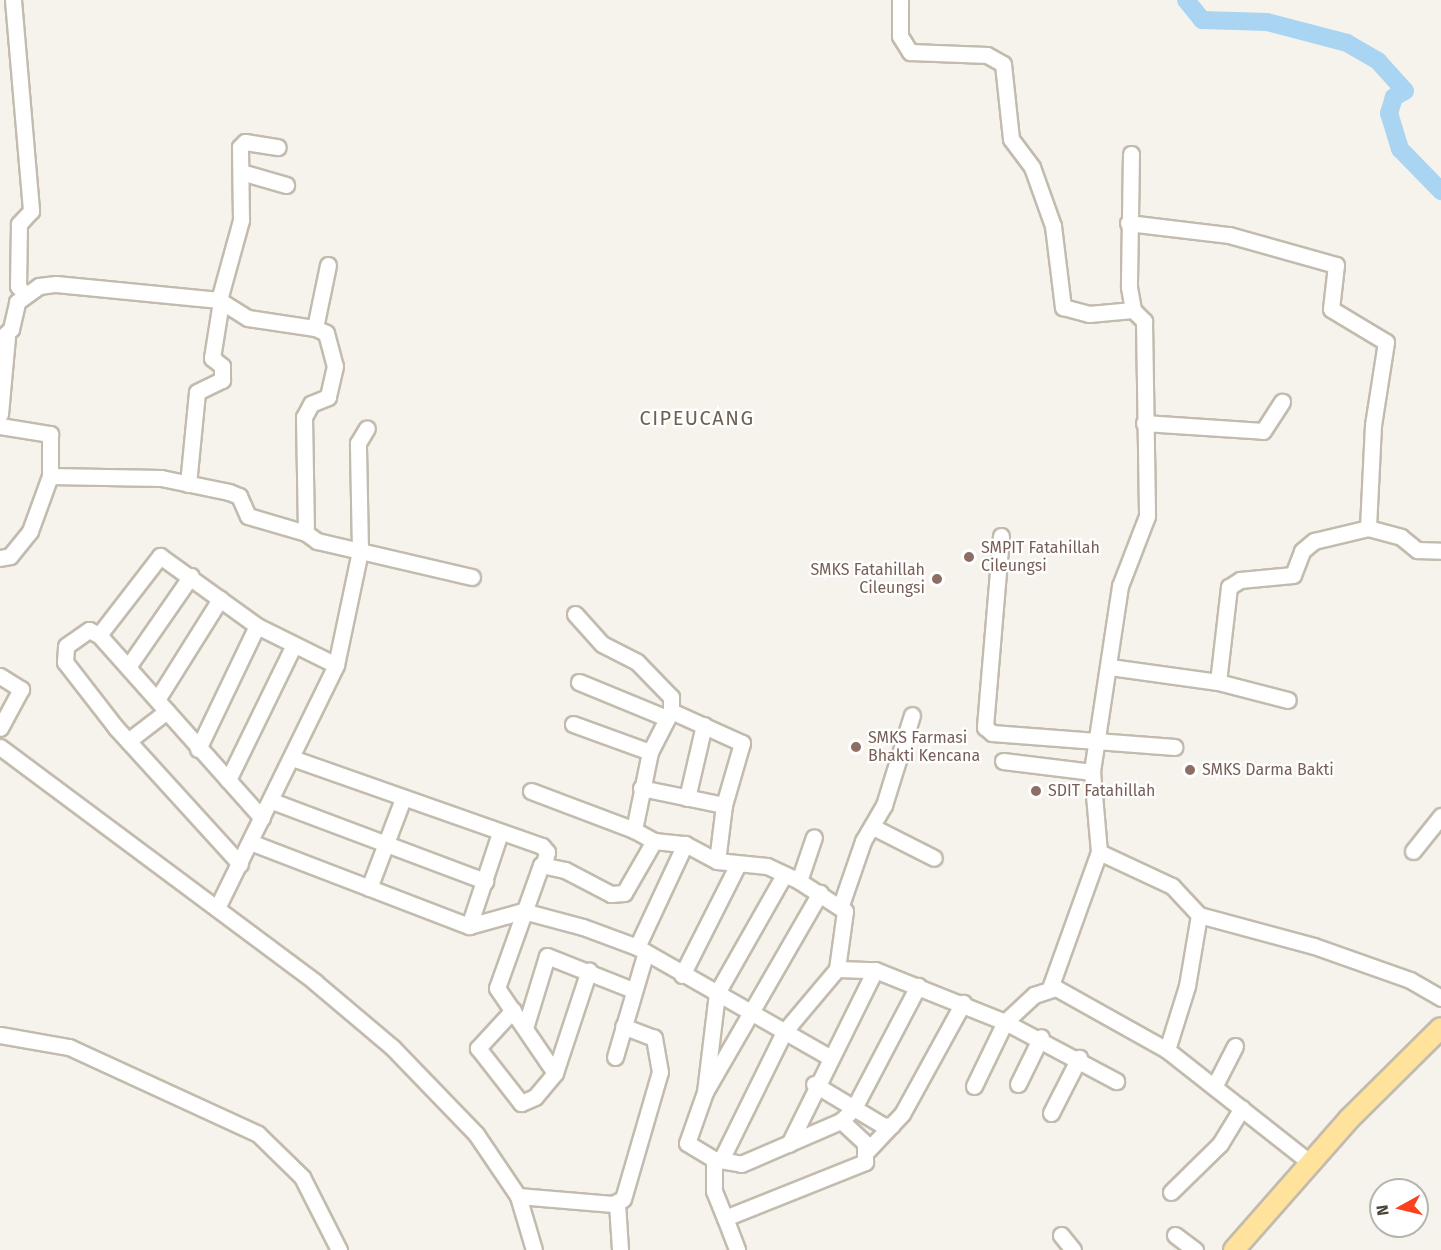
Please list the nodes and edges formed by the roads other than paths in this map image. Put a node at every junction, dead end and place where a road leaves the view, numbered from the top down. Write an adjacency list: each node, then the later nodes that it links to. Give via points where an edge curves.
1 (13, 0): 9 (street, via 31,212 19,224 18,286)
2 (900, 0): 11 (street, via 900,36 910,52 987,55 1003,64 1011,140 1032,167 1053,226 1063,307 1089,314)
3 (278, 147): 5 (street, via 243,143)
4 (1131, 154): 7 (street)
5 (241, 172): 6 (street); 10 (street, via 241,220)
6 (286, 185)
7 (1128, 223): 11 (street); 21 (street, via 1228,235 1336,265 1331,309 1386,342 1372,425)
8 (328, 265): 12 (street)
9 (25, 295): 10 (street, via 39,286 75,284); 13 (street, via 13,310)
10 (220, 301): 12 (street, via 248,318); 20 (street, via 212,358 222,366 222,380 197,392)
11 (1133, 310): 16 (street, via 1144,321)
12 (315, 328): 22 (street, via 326,333 334,366 327,397 311,404 304,417)
13 (4, 338): 15 (street)
14 (1282, 402): 16 (street, via 1263,431)
15 (0, 414)
16 (1144, 423): 36 (street, via 1147,516 1127,558)
17 (0, 426): 19 (street, via 50,434)
18 (368, 428): 24 (street, via 358,443)
19 (50, 476): 20 (street); 26 (street, via 30,531 9,556)
20 (188, 484): 22 (street, via 239,496 248,516)
21 (1368, 528): 25 (street, via 1401,537 1417,550); 39 (street, via 1307,544 1293,575 1234,582 1227,595)
22 (306, 533): 24 (street)
23 (1001, 536): 47 (street, via 986,727 992,732)
24 (360, 551): 28 (street); 35 (street)
25 (1441, 551)
26 (0, 558)
27 (191, 576): 29 (street); 32 (street, via 156,557); 34 (street)
28 (472, 577)
29 (220, 599): 31 (street); 41 (street)
30 (574, 614): 42 (street, via 602,644 637,662 669,693)
31 (257, 626): 33 (street); 51 (street)
32 (99, 635): 34 (street); 48 (street, via 84,632 66,646 62,657)
33 (292, 647): 35 (street); 56 (street)
34 (130, 664): 41 (street)
35 (336, 665): 53 (street)
36 (1110, 667): 39 (street); 47 (street)
37 (0, 676): 46 (street, via 21,689)
38 (579, 682): 42 (street)
39 (1218, 682): 40 (street)
40 (1288, 699)
41 (162, 704): 48 (street); 51 (street)
42 (668, 714): 45 (street); 52 (street)
43 (912, 715): 65 (street)
44 (573, 724): 52 (street)
45 (704, 726): 59 (street); 62 (street, via 742,743)
46 (0, 728)
47 (1095, 739): 50 (street); 55 (street)
48 (128, 741): 77 (street)
49 (0, 747): 86 (street)
50 (1174, 747)
51 (198, 749): 56 (street)
52 (650, 752): 57 (street)
53 (292, 758): 60 (street); 61 (street)
54 (1003, 761): 55 (street)
55 (1092, 772): 74 (street)
56 (228, 780): 64 (street)
57 (640, 788): 59 (street); 66 (street)
58 (531, 791): 66 (street)
59 (687, 798): 62 (street)
60 (272, 801): 64 (street); 71 (street)
61 (402, 801): 67 (street); 71 (street)
62 (724, 806): 76 (street)
63 (1441, 816): 73 (street)
64 (262, 818): 70 (street)
65 (873, 827): 75 (street); 85 (street)
66 (634, 830): 69 (street)
67 (500, 833): 78 (street, via 546,849); 81 (street)
68 (814, 837): 82 (street)
69 (654, 841): 72 (street); 78 (street, via 624,893 611,894)
70 (250, 842): 77 (street); 83 (street)
71 (388, 843): 81 (street); 83 (street)
72 (685, 844): 76 (street); 90 (street)
73 (1413, 851)
74 (1099, 852): 88 (street, via 1172,886); 96 (street)
75 (934, 858)
76 (717, 861): 79 (street)
77 (240, 864): 86 (street)
78 (544, 864): 87 (street, via 533,877)
79 (738, 864): 80 (street, via 767,866); 94 (street)
80 (784, 875): 82 (street); 98 (street)
81 (486, 881): 89 (street)
82 (799, 881): 84 (street)
83 (369, 888): 89 (street)
84 (820, 893): 85 (street); 102 (street)
85 (841, 905): 91 (street, via 846,920)
86 (217, 908): 132 (street, via 392,1047 476,1134)
87 (523, 910): 89 (street); 90 (street); 101 (street, via 497,988)
88 (1199, 915): 99 (street, via 1314,946 1410,980); 111 (street, via 1187,986)
89 (469, 926)
90 (641, 949): 94 (street); 97 (street)
91 (837, 969): 93 (street); 107 (street)
92 (589, 970): 97 (street); 105 (street, via 547,956); 115 (street)
93 (876, 970): 95 (street); 113 (street)
94 (682, 975): 98 (street)
95 (918, 986): 100 (street); 122 (street)
96 (1050, 988): 103 (street, via 1034,994); 111 (street)
97 (633, 990): 104 (street)
98 (717, 993): 102 (street); 121 (street)
99 (1441, 998)
100 (963, 1003): 103 (street); 126 (street)
101 (513, 1010): 105 (street); 115 (street, via 478,1046 479,1051 521,1103 535,1097)
102 (750, 1013): 107 (street); 121 (street)
103 (1005, 1022): 109 (street); 119 (street)
104 (623, 1026): 112 (street); 133 (street, via 654,1038 660,1072)
105 (525, 1028): 115 (street)
106 (1441, 1028): 130 (main road, via 1349,1119)
107 (784, 1032): 113 (street); 129 (street)
108 (0, 1035): 137 (street, via 69,1047 258,1134 302,1177)
109 (1041, 1036): 114 (street); 118 (street)
110 (1235, 1046): 120 (street)
111 (1167, 1050): 120 (street)
112 (615, 1057)
113 (829, 1057): 117 (street)
114 (1079, 1058): 116 (street); 124 (street)
115 (555, 1073)
116 (1116, 1081)
117 (814, 1084): 122 (street); 127 (street)
118 (1018, 1084)
119 (974, 1086)
120 (1214, 1086): 123 (street)
121 (705, 1092): 129 (street, via 687,1143)
122 (854, 1108): 125 (street); 126 (street)
123 (1242, 1108): 130 (street); 131 (street, via 1220,1144)
124 (1051, 1113)
125 (841, 1122): 127 (street); 128 (street, via 856,1131)
126 (892, 1125): 128 (street)
127 (789, 1144): 129 (street, via 750,1162)
128 (867, 1151): 134 (street, via 860,1166)
129 (718, 1159): 134 (street, via 714,1191)
130 (1312, 1164): 143 (main road)
131 (1171, 1192)
132 (518, 1196): 133 (street); 138 (street)
133 (617, 1203): 139 (street)
134 (726, 1218): 140 (street)
135 (1061, 1235): 141 (street)
136 (1174, 1235): 142 (street)
137 (339, 1250)
138 (534, 1250)
139 (620, 1250)
140 (737, 1250)
141 (1073, 1250)
142 (1195, 1250)
143 (1234, 1250)

